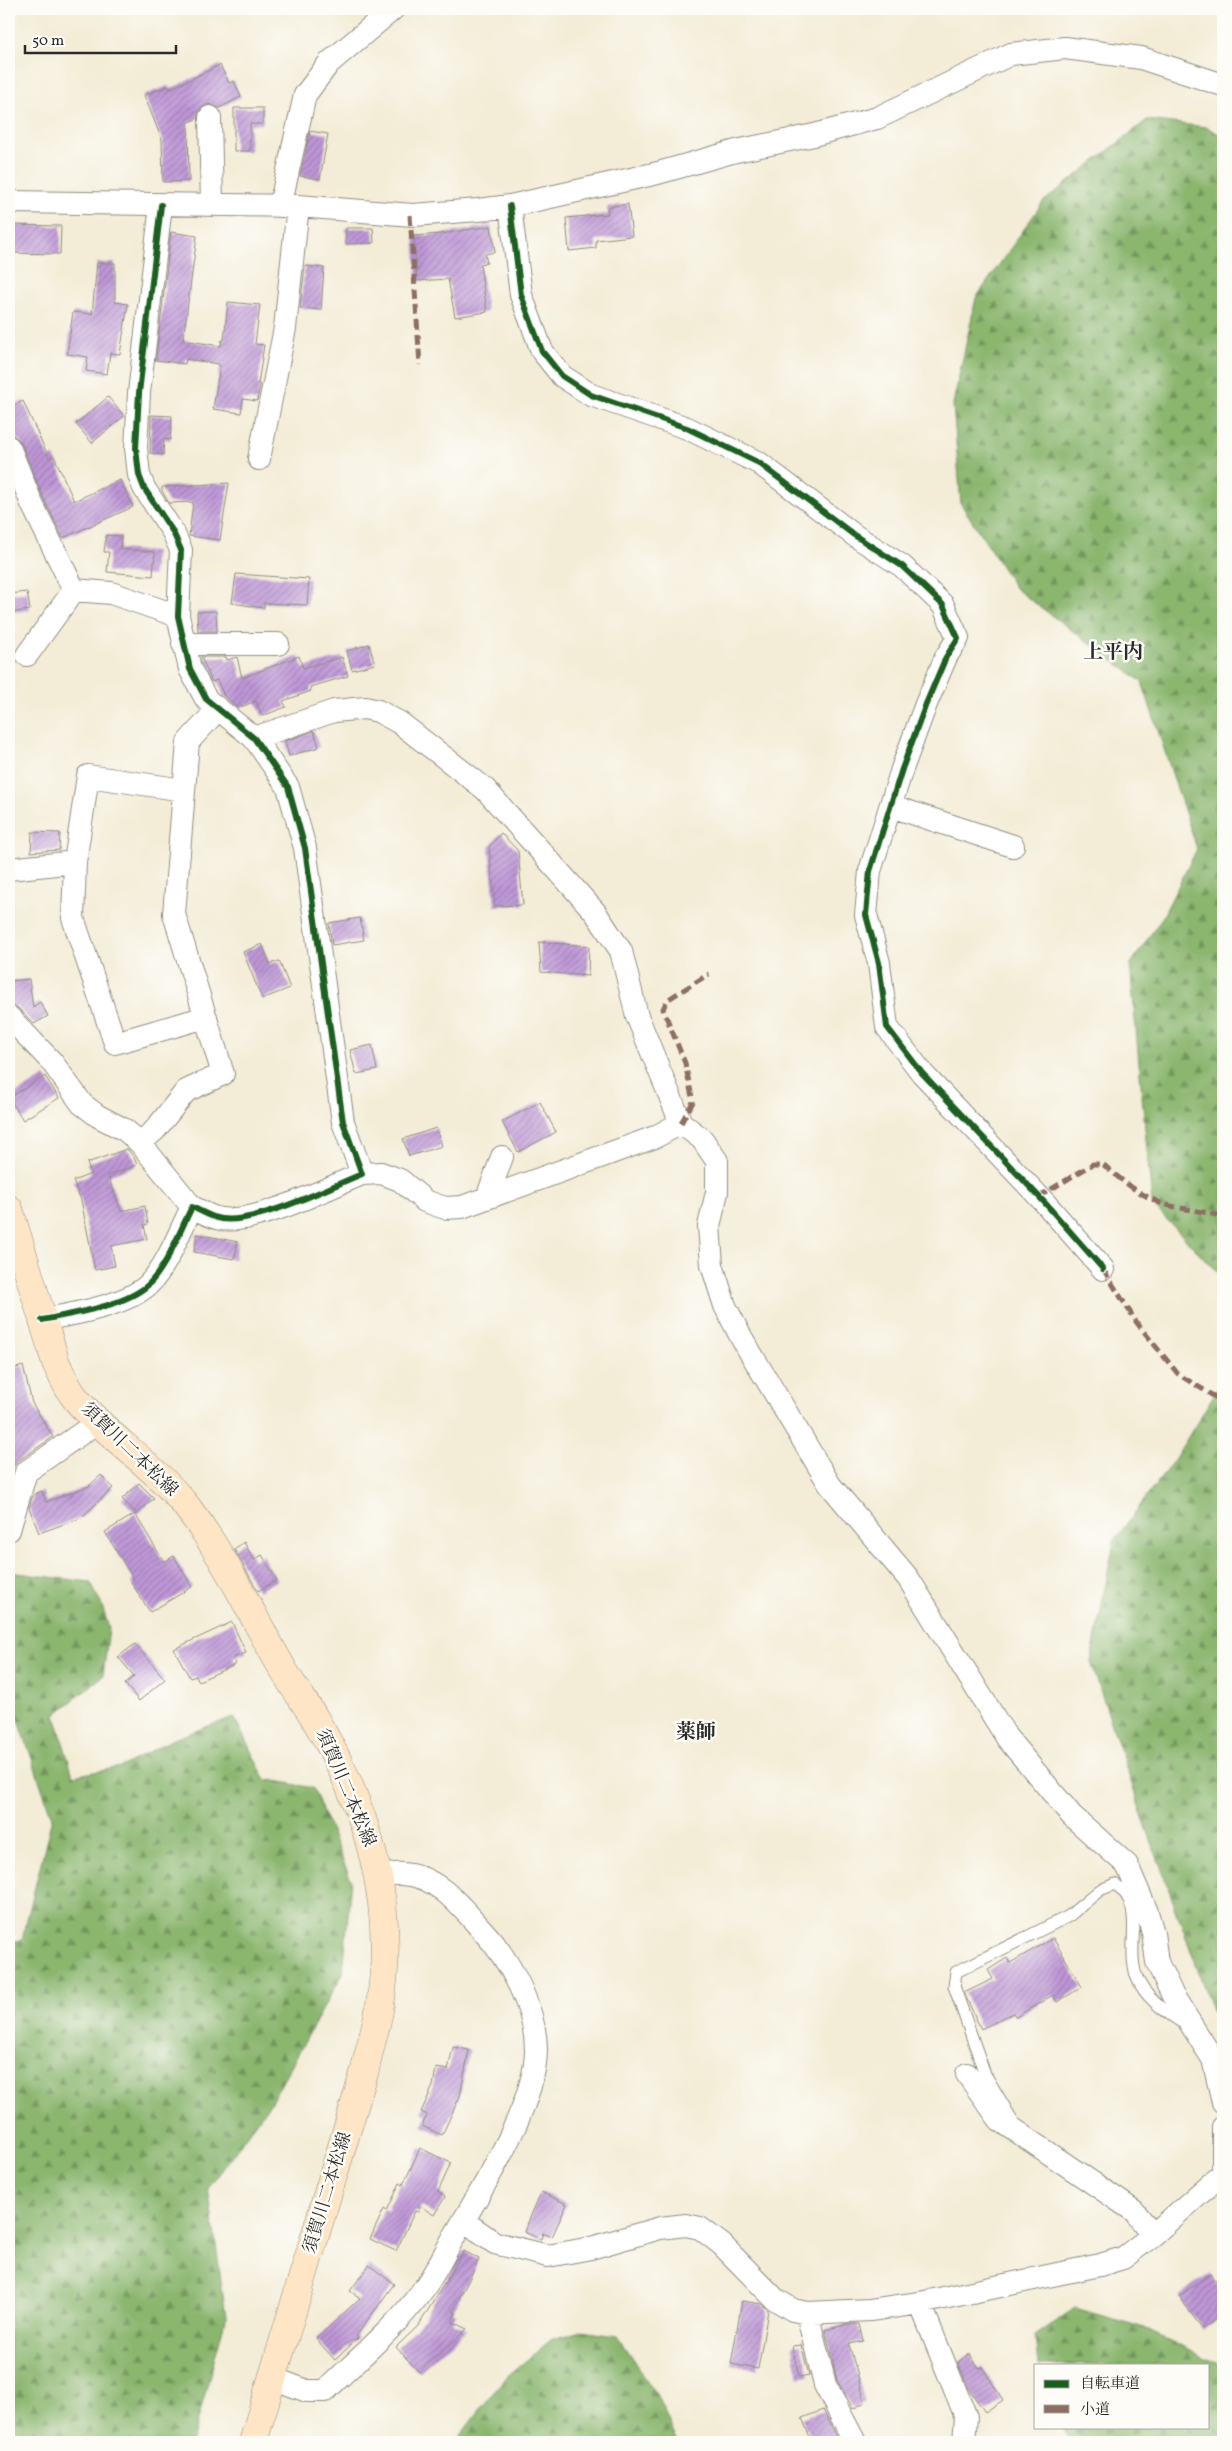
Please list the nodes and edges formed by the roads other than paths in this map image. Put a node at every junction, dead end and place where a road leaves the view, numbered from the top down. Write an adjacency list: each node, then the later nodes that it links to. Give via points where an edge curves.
1 (392, 9): 7 (street, via 329,63 305,95)
2 (1223, 85): 8 (street, via 1141,58 1065,48 1011,54 877,118)
3 (210, 117): 6 (street)
4 (9, 202): 5 (street)
5 (161, 205): 6 (street); 12 (street, via 140,384 136,448 144,488 182,550)
6 (212, 205): 7 (street)
7 (289, 206): 8 (street, via 414,215); 10 (street, via 285,328)
8 (510, 206): 19 (street, via 521,296 542,350 562,376 591,395 687,428 758,463 902,566 943,605 958,638 946,657 926,704)
9 (9, 447): 11 (street, via 32,504)
10 (258, 459)
11 (74, 590): 12 (street, via 110,593); 15 (street)
12 (178, 616): 13 (street)
13 (183, 644): 14 (street); 16 (street, via 190,669 206,699)
14 (278, 644)
15 (27, 654)
16 (217, 710): 17 (street); 18 (street, via 188,742)
17 (254, 738): 25 (street, via 334,711 365,708 400,723 485,789 595,912 621,951 637,1016); 28 (street, via 288,787 305,848 344,1122)
18 (184, 790): 21 (street, via 88,776); 24 (street, via 174,914)
19 (891, 806): 20 (street); 32 (street, via 870,870 866,915 879,962 887,1026 922,1073)
20 (1013, 846)
21 (75, 862): 22 (street); 24 (street, via 73,918 115,1043)
22 (9, 869)
23 (9, 1017): 26 (street, via 52,1062 82,1104)
24 (206, 1017): 26 (street, via 223,1074 186,1091 155,1130)
25 (681, 1123): 29 (street, via 655,1137); 37 (street, via 702,1139 716,1162 717,1192 709,1226 712,1265 725,1306 741,1337 830,1485 908,1578 1007,1738 1072,1816 1127,1866 1147,1912 1157,1962 1173,1996)
26 (140, 1143): 30 (street)
27 (502, 1158): 29 (street)
28 (362, 1174): 29 (street, via 381,1173 400,1180 425,1201 445,1208 462,1207); 30 (street, via 270,1210 239,1218 220,1219)
29 (487, 1198)
30 (192, 1207): 33 (street, via 160,1270 147,1286 100,1308)
31 (9, 1210): 33 (main road, 須賀川二本松線)
32 (1103, 1269)
33 (42, 1320): 34 (main road, 須賀川二本松線, via 67,1386)
34 (99, 1421): 35 (street, via 26,1472); 36 (main road, 須賀川二本松線, via 167,1484 211,1540 339,1765 369,1835)
35 (9, 1530)
36 (380, 1876): 43 (street, via 402,1874 429,1880 458,1904 506,1960 529,2011 536,2050 530,2082 494,2169); 47 (main road, 須賀川二本松線, via 384,1964 379,2010 365,2070)
37 (1196, 2031): 39 (street, via 1213,2059); 41 (lane, via 1163,2010 1140,1983 1132,1952 1134,1912 1126,1892 1115,1884 1100,1890 1069,1916 956,1972 954,1986 985,2074)
38 (967, 2074): 41 (street, via 1000,2120)
39 (1223, 2102)
40 (1223, 2127): 42 (street)
41 (1023, 2136): 44 (street, via 1134,2211)
42 (1223, 2173): 44 (street)
43 (463, 2221): 46 (street, via 495,2243 548,2256 591,2248 660,2228 700,2228 721,2244 775,2299 793,2310); 47 (street, via 423,2290 400,2318 325,2391 307,2391)
44 (1152, 2235): 45 (street, via 1123,2258 1100,2265)
45 (920, 2303): 46 (street, via 870,2310); 50 (street, via 966,2417)
46 (807, 2313): 49 (street, via 824,2385)
47 (272, 2378): 48 (main road, 須賀川二本松線)
48 (253, 2442)
49 (855, 2442)
50 (964, 2442)

